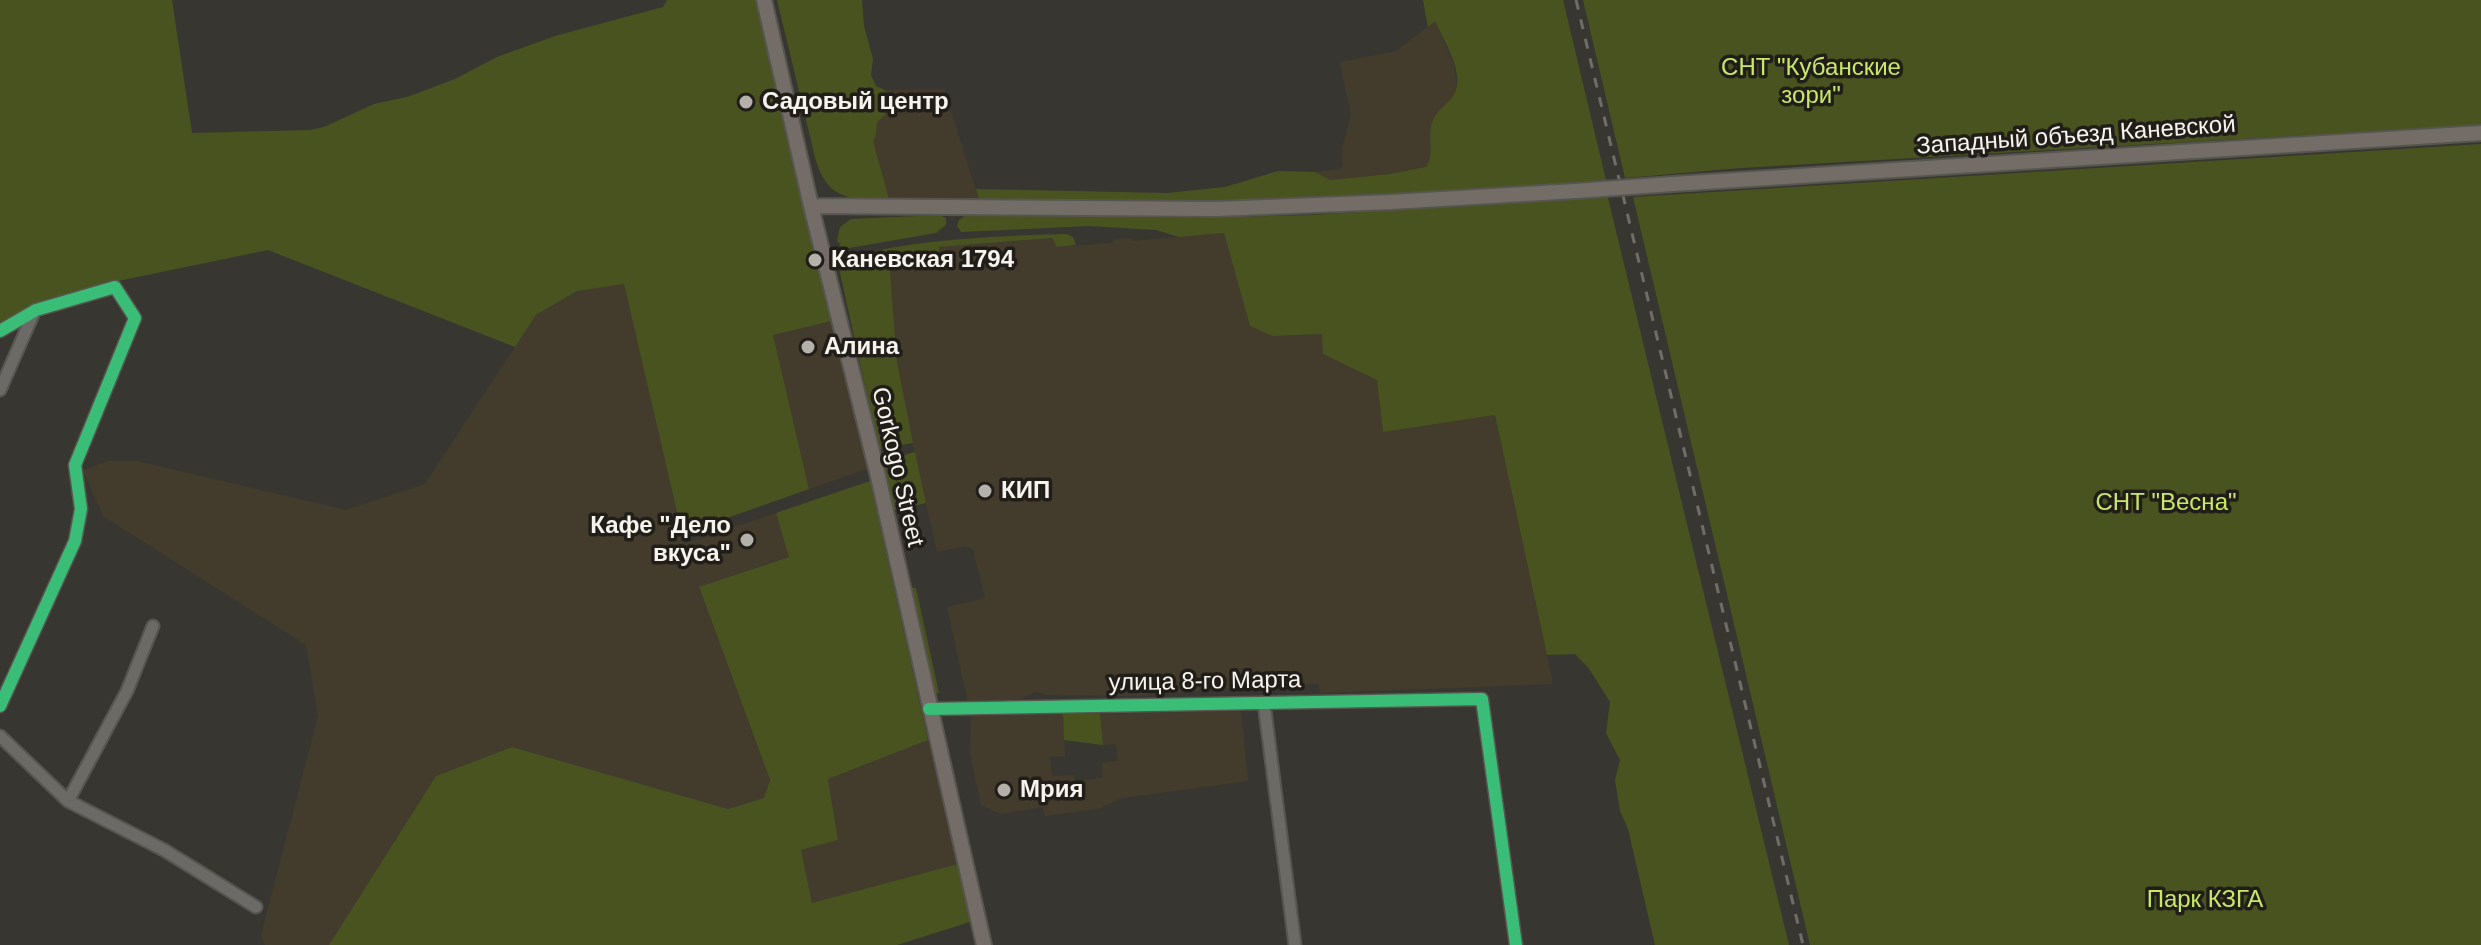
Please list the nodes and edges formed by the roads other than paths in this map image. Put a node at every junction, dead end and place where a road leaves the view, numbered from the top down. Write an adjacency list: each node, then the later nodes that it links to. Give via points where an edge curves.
1 (764, 0): 3 (main road, Gorkogo Street)
2 (2481, 133): 3 (main road, Западный объезд Каневской, bridge, via 1361,204 1216,209)
3 (811, 206): 10 (main road, Gorkogo Street)
4 (36, 310): 5 (street); 6 (street); 9 (street, via 115,287 135,318 75,465 81,509 75,541)
5 (0, 331)
6 (0, 390)
7 (153, 626): 12 (street, via 127,691)
8 (1264, 703): 10 (street, улица 8-го Марта); 15 (street); 16 (street, улица 8-го Марта, via 1482,699)
9 (0, 706)
10 (929, 709): 14 (main road, Gorkogo Street)
11 (0, 736): 12 (street)
12 (68, 801): 13 (street, via 164,850)
13 (256, 907)
14 (984, 945)
15 (1295, 945)
16 (1516, 945)

